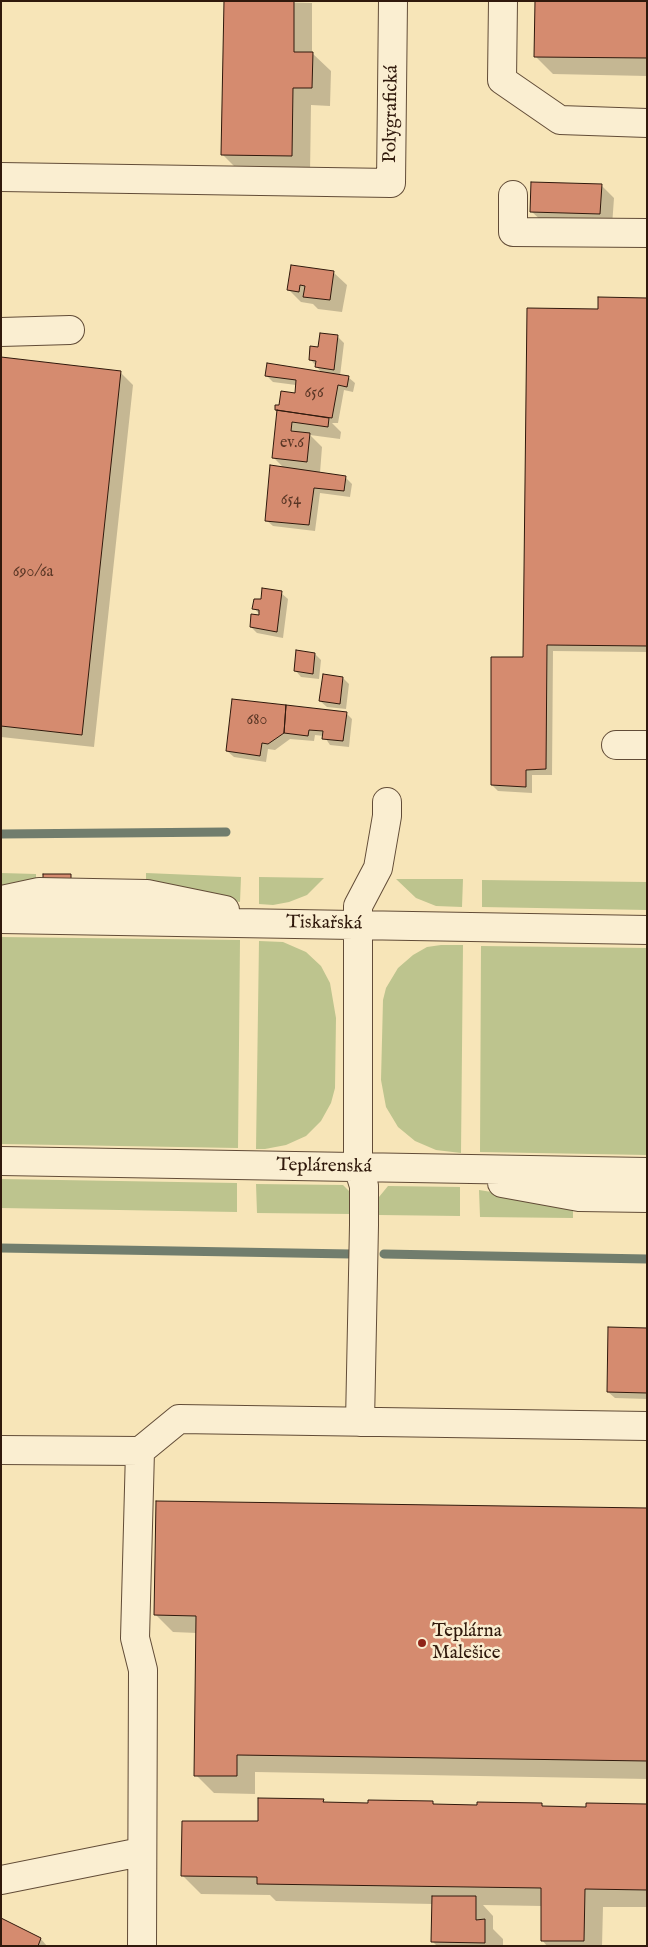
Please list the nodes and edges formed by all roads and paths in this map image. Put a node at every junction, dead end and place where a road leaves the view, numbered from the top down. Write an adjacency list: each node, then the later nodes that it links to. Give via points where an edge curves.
1 (394, 1): 4 (street, Polygrafická, via 391,183)
2 (503, 1): 3 (street, via 502,80 560,120)
3 (647, 123)
4 (1, 177)
5 (513, 195): 6 (street, via 513,232)
6 (647, 233)
7 (70, 330): 8 (street)
8 (1, 332)
9 (616, 744): 10 (street)
10 (647, 745)
11 (387, 802): 15 (street, via 378,868 361,898)
12 (1, 900): 14 (street, via 40,892 147,894)
13 (1, 919): 14 (street, Tiskařská)
14 (295, 923): 15 (street, Tiskařská)
15 (358, 924): 16 (street, Tiskařská); 18 (street)
16 (647, 930)
17 (1, 1162): 18 (street, Teplárenská)
18 (358, 1167): 19 (street, Teplárenská); 22 (street, via 364,1186)
19 (424, 1168): 20 (street, Teplárenská); 21 (street, via 579,1197)
20 (647, 1172)
21 (647, 1198)
22 (360, 1422): 23 (street); 25 (street, via 179,1419)
23 (647, 1426)
24 (1, 1450): 25 (street)
25 (140, 1451): 26 (street, via 135,1638 143,1670)
26 (141, 1852): 27 (street); 28 (street)
27 (1, 1880)
28 (142, 1946)

